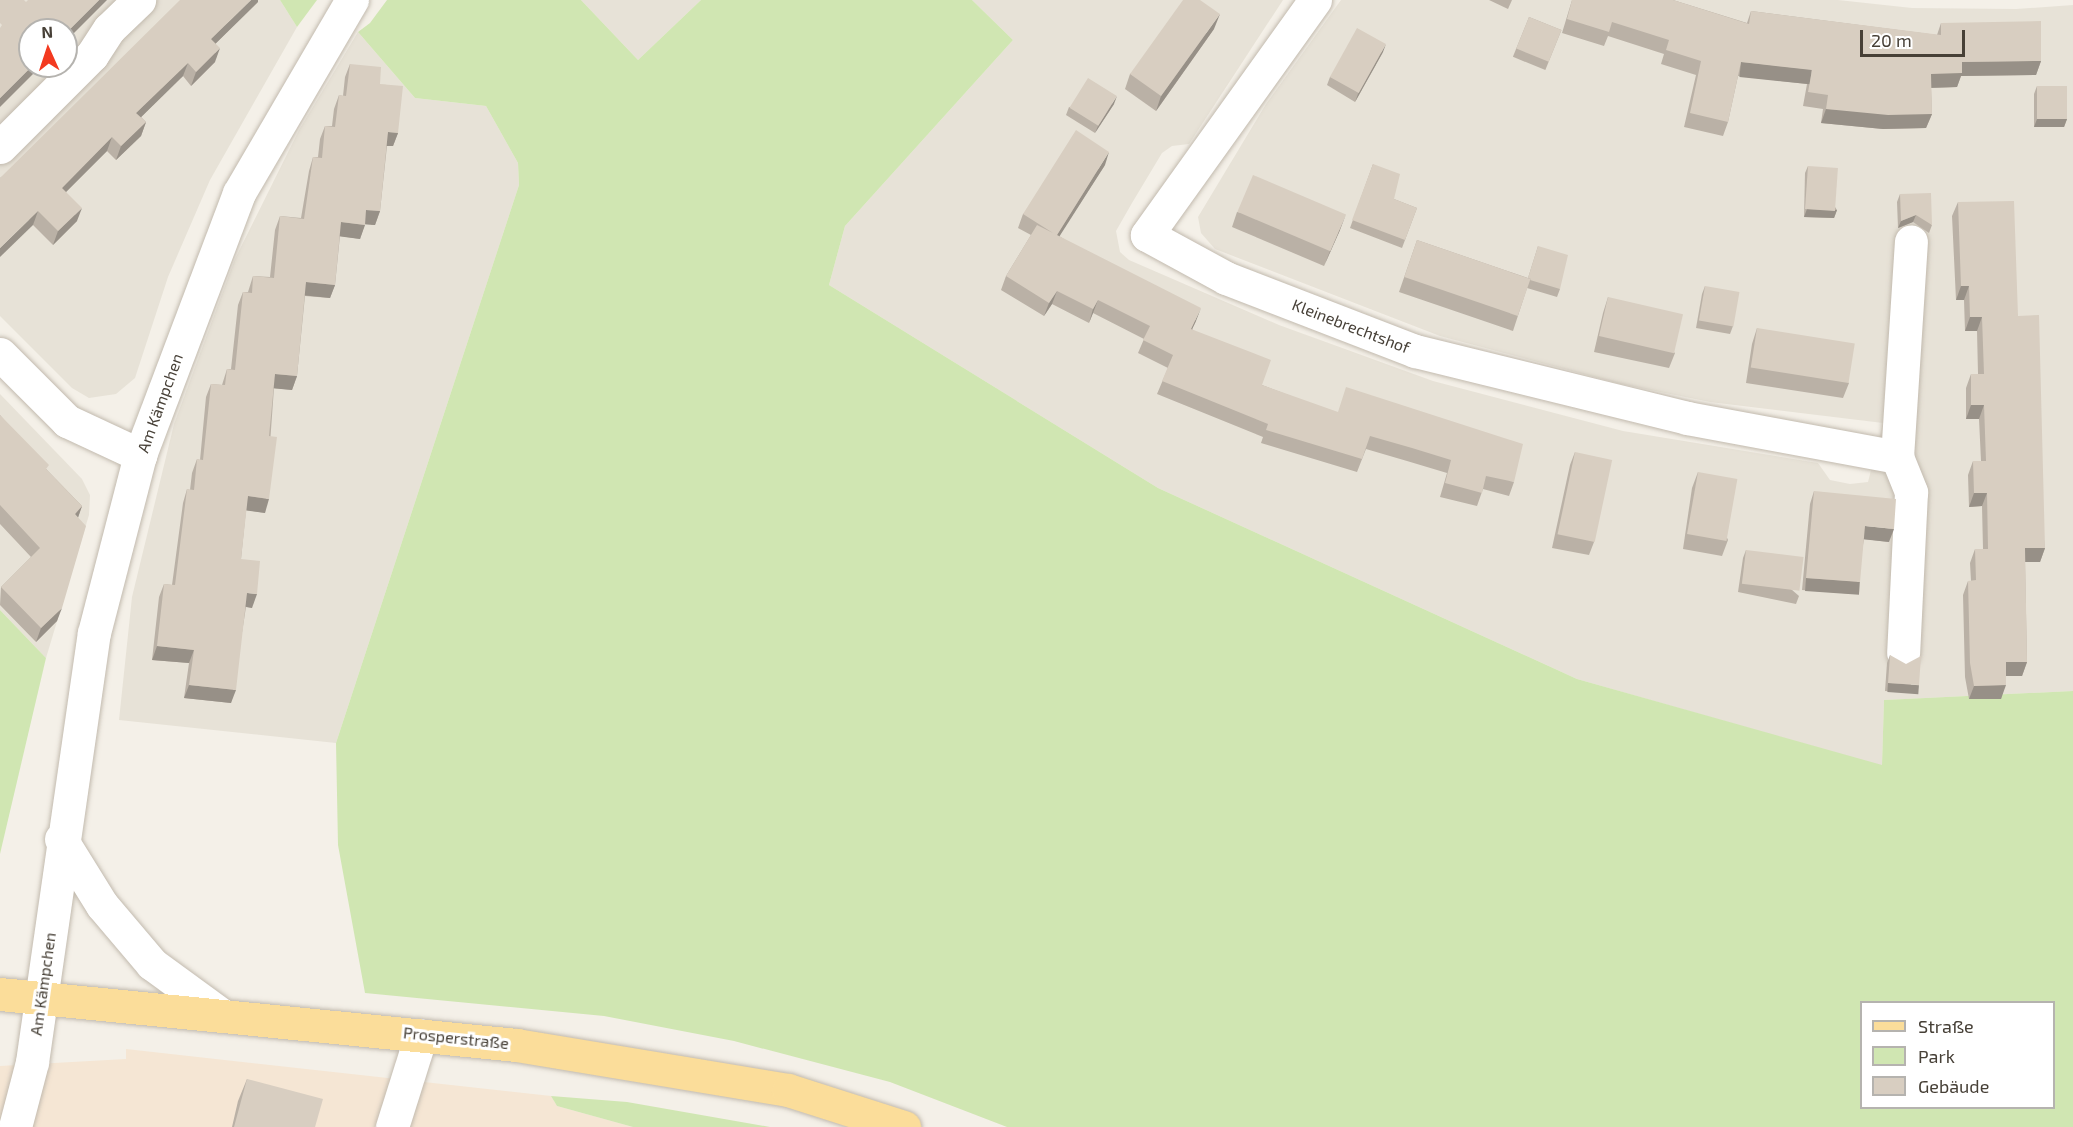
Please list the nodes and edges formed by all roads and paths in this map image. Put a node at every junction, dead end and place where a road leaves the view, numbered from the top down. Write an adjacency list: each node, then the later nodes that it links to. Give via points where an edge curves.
1 (138, 0): 4 (street, via 109,29 92,55)
2 (352, 0): 7 (street, Am Kämpchen, via 239,193)
3 (1315, 0): 8 (street, Kleinebrechtshof, via 1147,235 1226,278 1415,351 1687,418)
4 (0, 147)
5 (1911, 241): 8 (street)
6 (0, 354): 7 (street, via 67,422)
7 (140, 455): 10 (street, Am Kämpchen, via 94,633)
8 (1897, 457): 9 (street, via 1911,492)
9 (1903, 653)
10 (61, 839): 12 (street, Am Kämpchen); 13 (street, via 102,905 152,964)
11 (0, 994): 12 (main road, Prosperstraße)
12 (41, 999): 13 (main road, Prosperstraße); 15 (street, Am Kämpchen, via 32,1062)
13 (222, 1015): 14 (main road, Prosperstraße)
14 (421, 1035): 16 (street); 17 (main road, Prosperstraße, via 516,1045 788,1090)
15 (15, 1127)
16 (392, 1127)
17 (903, 1127)

